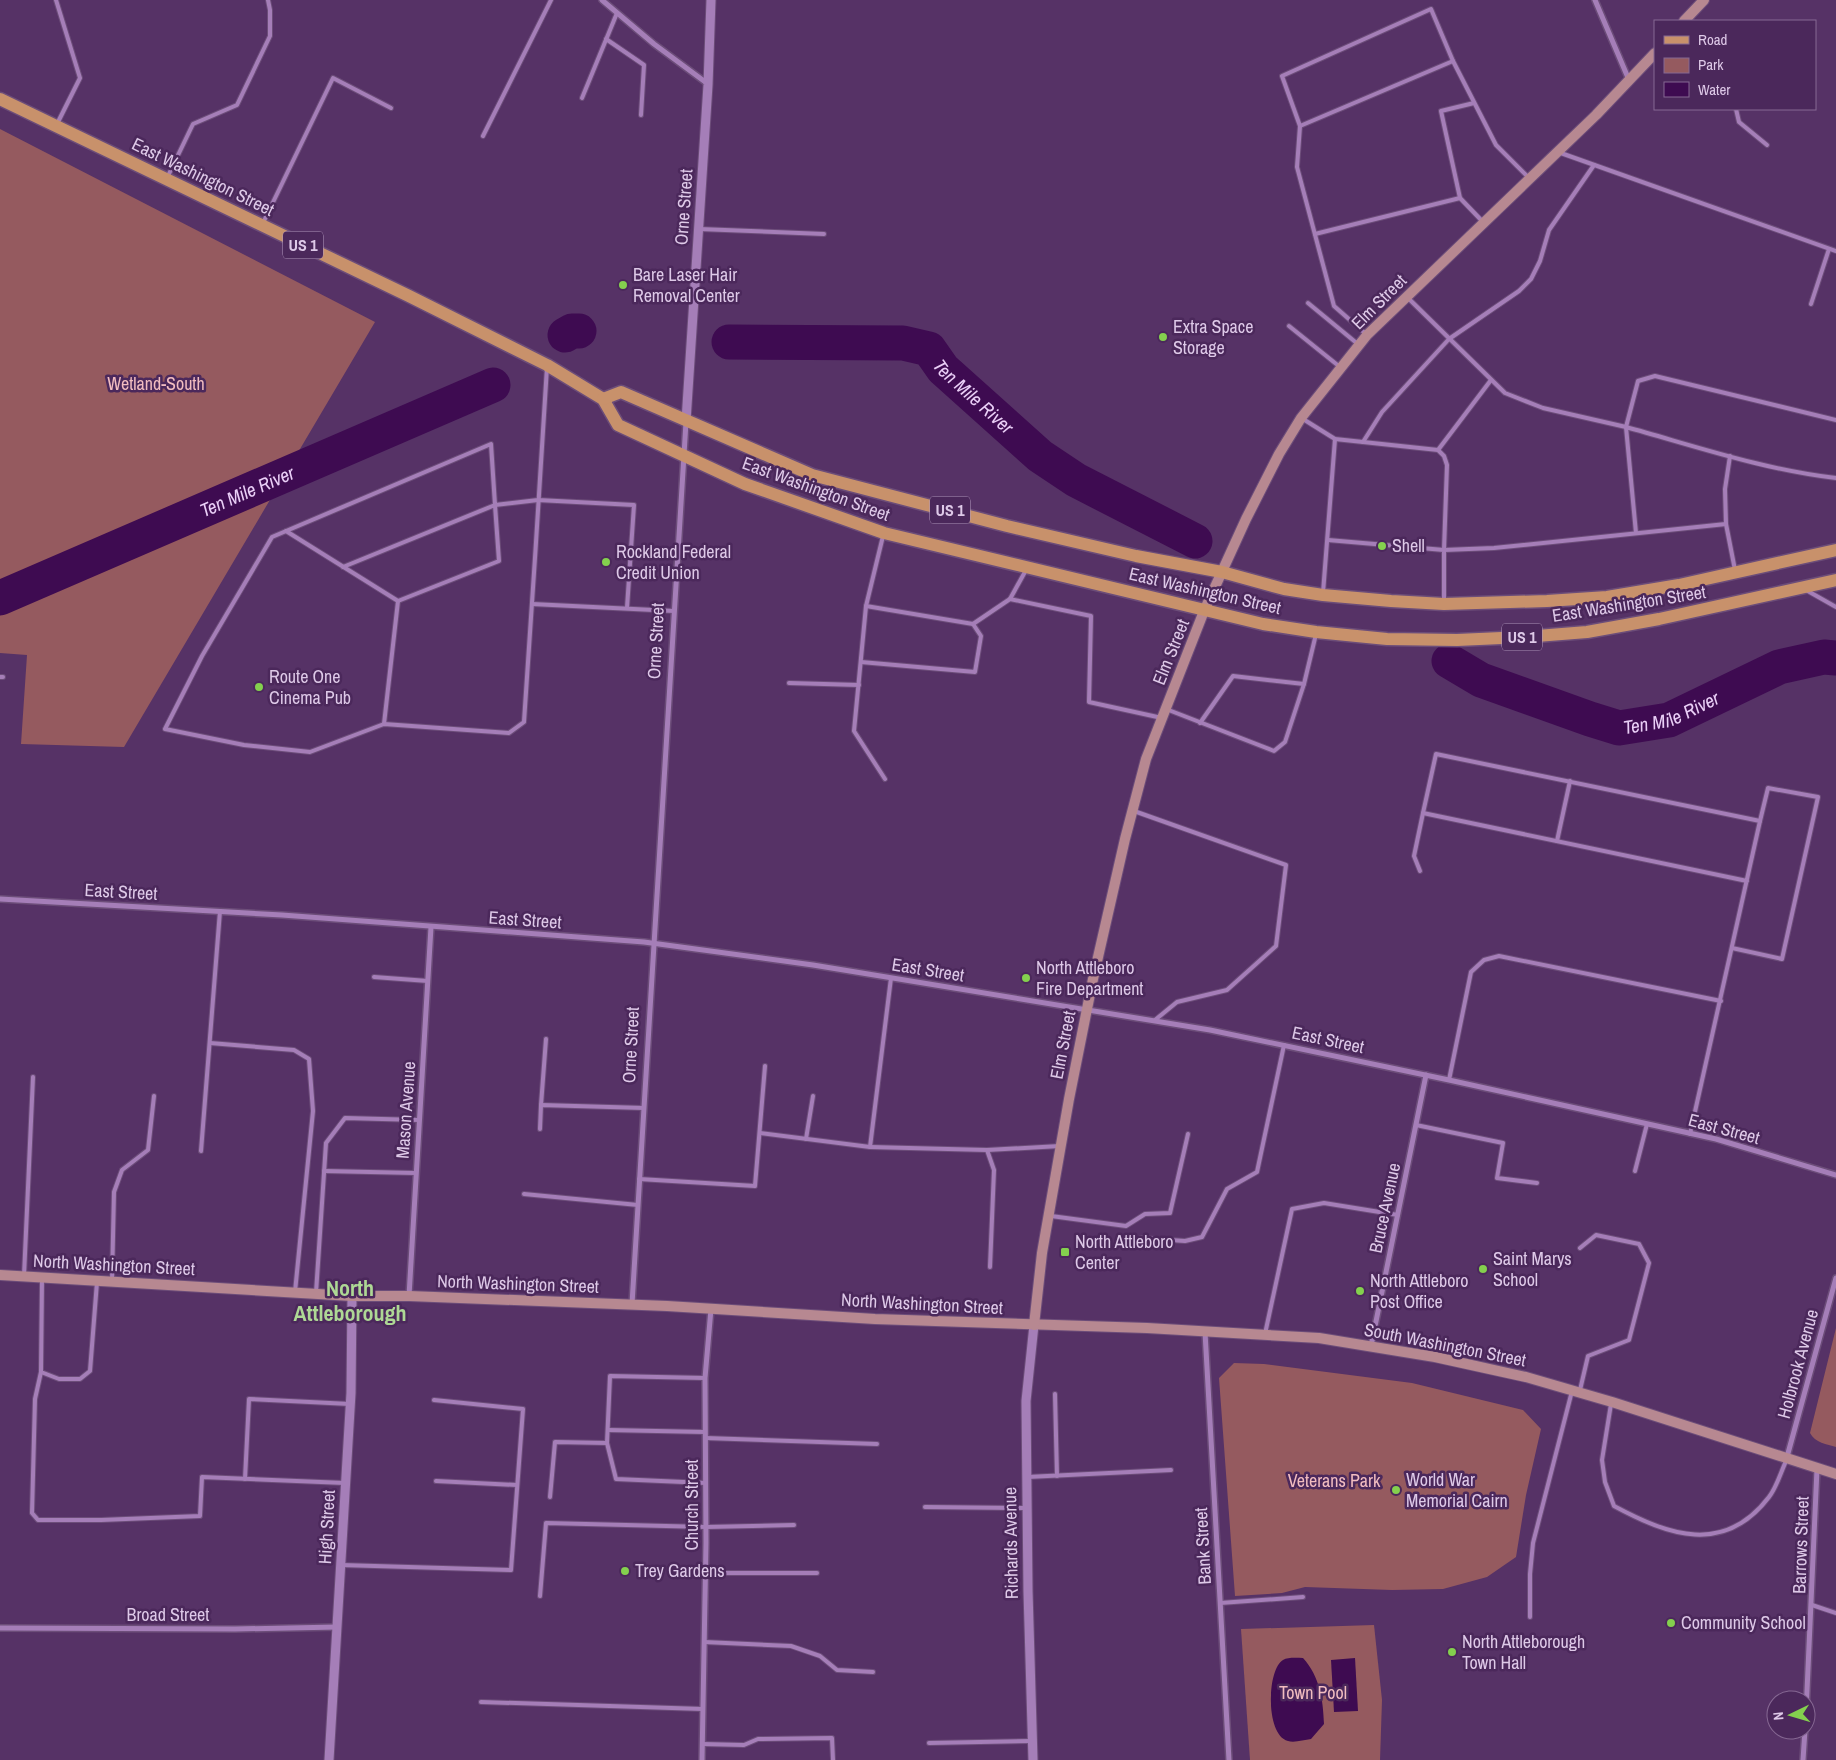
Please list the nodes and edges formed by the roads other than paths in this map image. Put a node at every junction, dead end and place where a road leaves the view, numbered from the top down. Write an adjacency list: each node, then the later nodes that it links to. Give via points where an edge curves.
1 (56, 0): 21 (lane, via 80,78)
2 (268, 0): 27 (lane, via 270,36 237,105 193,124)
3 (551, 0): 23 (lane)
4 (602, 0): 8 (street)
5 (711, 0): 14 (street, Orne Street)
6 (1595, 0): 13 (street)
7 (1704, 0): 9 (main road)
8 (617, 13): 10 (lane); 14 (street)
9 (1685, 20)
10 (606, 39): 15 (lane); 20 (lane, via 644,65)
11 (1654, 54): 13 (main road, Elm Street)
12 (1453, 61): 17 (lane); 22 (lane); 22 (lane, via 1431,9 1282,76)
13 (1629, 80): 25 (main road, Elm Street)
14 (708, 85): 32 (street, Orne Street)
15 (582, 98)
16 (0, 99): 21 (main road, East Washington Street / US 1)
17 (1474, 103): 28 (lane, via 1496,145); 29 (lane, via 1441,111)
18 (391, 108): 31 (lane, via 332,78)
19 (1736, 110): 24 (lane, via 1739,122)
20 (641, 114)
21 (56, 126): 27 (main road, East Washington Street / US 1)
22 (1300, 126): 34 (lane, via 1297,166)
23 (483, 136)
24 (1767, 145)
25 (1557, 152): 26 (lane); 28 (main road, Elm Street)
26 (1594, 165): 35 (lane); 42 (lane, via 1549,230 1540,262 1531,279 1519,291)
27 (167, 179): 31 (main road, East Washington Street / US 1)
28 (1530, 179): 30 (main road, Elm Street)
29 (1460, 198): 30 (lane); 34 (lane)
30 (1484, 222): 37 (main road, Elm Street)
31 (262, 225): 44 (main road, East Washington Street / US 1)
32 (699, 229): 33 (lane); 50 (street, Orne Street)
33 (824, 234)
34 (1314, 234): 41 (lane, via 1334,306)
35 (1829, 249): 36 (lane); 39 (lane)
36 (1836, 251)
37 (1406, 296): 41 (main road, Elm Street); 42 (lane)
38 (1308, 303): 43 (lane)
39 (1811, 304)
40 (1289, 326): 45 (lane)
41 (1367, 335): 43 (main road, Elm Street)
42 (1449, 339): 46 (lane); 53 (lane, via 1382,412)
43 (1359, 345): 45 (main road, Elm Street)
44 (547, 365): 47 (main road, East Washington Street / US 1); 58 (lane)
45 (1341, 367): 48 (main road, Elm Street)
46 (1491, 380): 51 (lane, via 1505,393 1543,408); 54 (lane)
47 (603, 399): 50 (main road, East Washington Street / US 1, via 621,392); 55 (main road, East Washington Street / US 1, via 618,424)
48 (1301, 418): 52 (lane); 69 (main road, Elm Street, via 1279,454)
49 (1836, 420): 51 (lane, via 1655,376 1638,381)
50 (686, 421): 55 (street, Orne Street); 69 (main road, East Washington Street / US 1, via 812,475 1034,532)
51 (1626, 427): 56 (lane); 63 (lane)
52 (1335, 438): 53 (lane); 64 (lane)
53 (1364, 442): 54 (lane)
54 (1438, 450): 65 (lane, via 1447,465)
55 (684, 456): 62 (main road, East Washington Street / US 1, via 745,484); 81 (street, Orne Street)
56 (1730, 456): 57 (lane, via 1812,476); 60 (lane, via 1725,489)
57 (1836, 478)
58 (538, 500): 59 (lane); 76 (lane); 80 (lane, via 634,505)
59 (495, 505): 61 (lane, via 491,444); 67 (lane); 75 (lane, via 499,561)
60 (1726, 524): 63 (lane); 70 (lane)
61 (286, 531): 67 (lane); 91 (lane, via 272,537 202,656 165,729 310,752)
62 (884, 533): 68 (main road, East Washington Street / US 1); 78 (lane)
63 (1636, 533): 65 (lane)
64 (1328, 540): 65 (lane); 73 (lane)
65 (1444, 550): 77 (lane)
66 (1836, 550): 70 (main road, East Washington Street / US 1)
67 (343, 567): 75 (lane)
68 (1028, 568): 74 (lane); 82 (main road, East Washington Street / US 1)
69 (1222, 572): 73 (main road, East Washington Street / US 1, via 1284,589); 82 (main road, Elm Street)
70 (1736, 573): 77 (main road, East Washington Street / US 1, via 1607,596)
71 (1836, 580): 72 (main road, East Washington Street / US 1)
72 (1802, 588): 79 (lane); 84 (main road, East Washington Street / US 1, via 1587,632 1505,638 1387,640)
73 (1323, 595): 77 (main road, East Washington Street / US 1)
74 (1010, 599): 83 (lane); 89 (lane, via 1091,616 1089,702)
75 (398, 600): 91 (lane)
76 (532, 604): 80 (lane); 91 (lane, via 524,722 509,733)
77 (1444, 604)
78 (866, 606): 83 (lane); 85 (lane)
79 (1836, 607)
80 (628, 608): 81 (lane)
81 (674, 611): 103 (street, Orne Street)
82 (1204, 611): 84 (main road, East Washington Street / US 1); 89 (main road, Elm Street)
83 (973, 624): 85 (lane, via 981,636 975,672)
84 (1316, 632): 87 (lane)
85 (861, 662): 88 (lane)
86 (789, 682): 88 (lane)
87 (1304, 684): 90 (lane, via 1233,676); 90 (lane, via 1285,742 1274,752)
88 (858, 685): 92 (lane, via 854,731)
89 (1164, 714): 90 (lane); 94 (main road, Elm Street, via 1146,760)
90 (1200, 723)
91 (384, 724)
92 (885, 779)
93 (1570, 781): 95 (lane, via 1436,754); 96 (lane); 97 (lane)
94 (1132, 811): 109 (main road, Elm Street); 110 (lane, via 1286,865 1276,946 1227,990 1177,1002)
95 (1423, 813): 97 (lane); 98 (lane, via 1414,856)
96 (1760, 821): 99 (lane); 104 (lane, via 1768,788 1818,797 1782,959)
97 (1557, 841): 99 (lane)
98 (1420, 870)
99 (1747, 881): 104 (lane)
100 (0, 898): 101 (street, East Street)
101 (220, 911): 102 (street, East Street); 112 (lane)
102 (431, 926): 103 (street, East Street); 107 (street, Mason Avenue)
103 (654, 944): 106 (street, East Street); 121 (street, Orne Street)
104 (1732, 948): 108 (lane)
105 (374, 977): 107 (lane)
106 (891, 978): 109 (street, East Street); 131 (lane)
107 (428, 981): 122 (street, Mason Avenue)
108 (1721, 1001): 117 (lane, via 1499,956 1484,960 1471,972); 128 (lane)
109 (1087, 1010): 110 (street, East Street); 130 (main road, Elm Street)
110 (1155, 1020): 113 (street, East Street)
111 (546, 1039): 120 (lane)
112 (210, 1043): 133 (lane); 153 (lane, via 294,1050 309,1059 314,1111)
113 (1284, 1045): 115 (street, East Street); 144 (lane, via 1257,1172 1227,1189 1202,1237 1185,1241)
114 (765, 1066): 126 (lane)
115 (1426, 1075): 117 (street, East Street); 124 (street, Bruce Avenue)
116 (32, 1077): 148 (lane)
117 (1449, 1080): 123 (street, East Street)
118 (154, 1096): 152 (lane, via 148,1150 122,1170 114,1192)
119 (812, 1096): 129 (lane)
120 (541, 1104): 121 (lane); 125 (lane)
121 (644, 1108): 138 (street, Orne Street)
122 (419, 1120): 134 (lane, via 345,1118 326,1143); 136 (street, Mason Avenue)
123 (1647, 1124): 128 (street, East Street); 135 (lane)
124 (1416, 1125): 139 (lane, via 1503,1143 1497,1178); 143 (street, Bruce Avenue)
125 (540, 1129)
126 (760, 1134): 129 (lane); 138 (lane, via 755,1186)
127 (1188, 1134): 142 (lane, via 1170,1213 1145,1214 1126,1226)
128 (1690, 1134): 137 (street, East Street)
129 (806, 1139): 131 (lane)
130 (1061, 1146): 132 (lane); 142 (main road, Elm Street)
131 (870, 1147): 132 (lane)
132 (987, 1150): 146 (lane, via 994,1170)
133 (201, 1151)
134 (324, 1170): 136 (lane); 154 (lane)
135 (1635, 1171)
136 (416, 1173): 156 (street, Mason Avenue)
137 (1836, 1175)
138 (639, 1179): 141 (street, Orne Street)
139 (1537, 1183)
140 (524, 1194): 141 (lane)
141 (638, 1205): 157 (street, Orne Street)
142 (1048, 1215): 159 (main road, Elm Street)
143 (1398, 1215): 161 (lane, via 1324,1203 1292,1209); 162 (street, Bruce Avenue)
144 (1141, 1238)
145 (1580, 1248): 165 (lane, via 1596,1234 1639,1244 1648,1263 1629,1340 1588,1356)
146 (990, 1267)
147 (0, 1275): 148 (main road, North Washington Street)
148 (24, 1276): 149 (main road, North Washington Street)
149 (42, 1277): 150 (main road, North Washington Street); 163 (lane)
150 (97, 1280): 152 (main road, North Washington Street); 163 (lane, via 90,1371 80,1379 59,1380)
151 (1836, 1280): 174 (street, Holbrook Avenue)
152 (112, 1281): 153 (main road, North Washington Street)
153 (295, 1292): 154 (main road, North Washington Street)
154 (316, 1293): 155 (main road, North Washington Street)
155 (352, 1296): 156 (main road, North Washington Street); 169 (street, High Street)
156 (409, 1296): 157 (main road, North Washington Street)
157 (632, 1305): 158 (main road, North Washington Street)
158 (711, 1309): 159 (main road, North Washington Street); 164 (street, Church Street)
159 (1034, 1325): 160 (main road, South Washington Street); 179 (street, Richards Avenue, via 1026,1401)
160 (1206, 1332): 161 (main road, South Washington Street); 195 (street, Bank Street)
161 (1264, 1335): 162 (main road, South Washington Street, via 1319,1338)
162 (1371, 1346): 165 (main road, South Washington Street, via 1517,1375)
163 (41, 1372): 180 (lane, via 35,1399 32,1513 38,1520 200,1516 202,1477)
164 (705, 1378): 170 (lane, via 610,1376); 171 (street, Church Street)
165 (1576, 1392): 168 (main road, South Washington Street); 198 (lane, via 1533,1543)
166 (1056, 1394): 178 (lane)
167 (434, 1400): 184 (lane, via 523,1409)
168 (1612, 1402): 174 (main road, South Washington Street); 174 (lane, via 1602,1460 1605,1482 1614,1506 1647,1524 1696,1536 1715,1534 1739,1525 1769,1497)
169 (350, 1404): 180 (lane, via 249,1399); 183 (street, High Street)
170 (608, 1430): 171 (lane); 172 (lane)
171 (705, 1435): 173 (lane); 182 (street, Church Street)
172 (607, 1443): 182 (lane, via 616,1479); 185 (lane, via 555,1442)
173 (877, 1444)
174 (1787, 1457): 175 (main road, South Washington Street)
175 (1817, 1468): 177 (main road, South Washington Street); 196 (street, Barrows Street)
176 (1171, 1470): 178 (lane)
177 (1836, 1474)
178 (1057, 1476): 179 (lane)
179 (1027, 1477): 187 (street, Richards Avenue)
180 (246, 1479): 183 (lane)
181 (436, 1481): 184 (lane)
182 (706, 1482): 189 (street, Church Street)
183 (345, 1483): 190 (street, High Street)
184 (517, 1485): 190 (lane, via 511,1570)
185 (550, 1497)
186 (925, 1507): 187 (lane)
187 (1027, 1508): 206 (street, Richards Avenue)
188 (794, 1525): 189 (lane)
189 (706, 1527): 191 (street, Church Street); 193 (lane, via 546,1522)
190 (341, 1565): 199 (street, High Street)
191 (705, 1573): 192 (lane); 201 (street, Church Street)
192 (817, 1573)
193 (540, 1596)
194 (1303, 1598): 195 (lane)
195 (1220, 1603): 214 (street, Bank Street)
196 (1812, 1605): 197 (lane); 203 (street, Barrows Street)
197 (1836, 1613)
198 (1530, 1618)
199 (337, 1627): 200 (street, Broad Street); 210 (street, High Street)
200 (0, 1628)
201 (704, 1642): 202 (lane, via 791,1646 820,1656 837,1670); 205 (street, Church Street)
202 (873, 1672)
203 (1807, 1690)
204 (482, 1702): 205 (lane)
205 (703, 1709): 209 (street, Church Street)
206 (1032, 1740): 208 (lane); 213 (street, Richards Avenue)
207 (1804, 1740): 215 (street)
208 (929, 1743)
209 (702, 1744): 211 (street, Church Street); 212 (lane, via 744,1745 758,1739 832,1738)
210 (329, 1760)
211 (702, 1760)
212 (833, 1760)
213 (1033, 1760)
214 (1229, 1760)
215 (1803, 1760)

